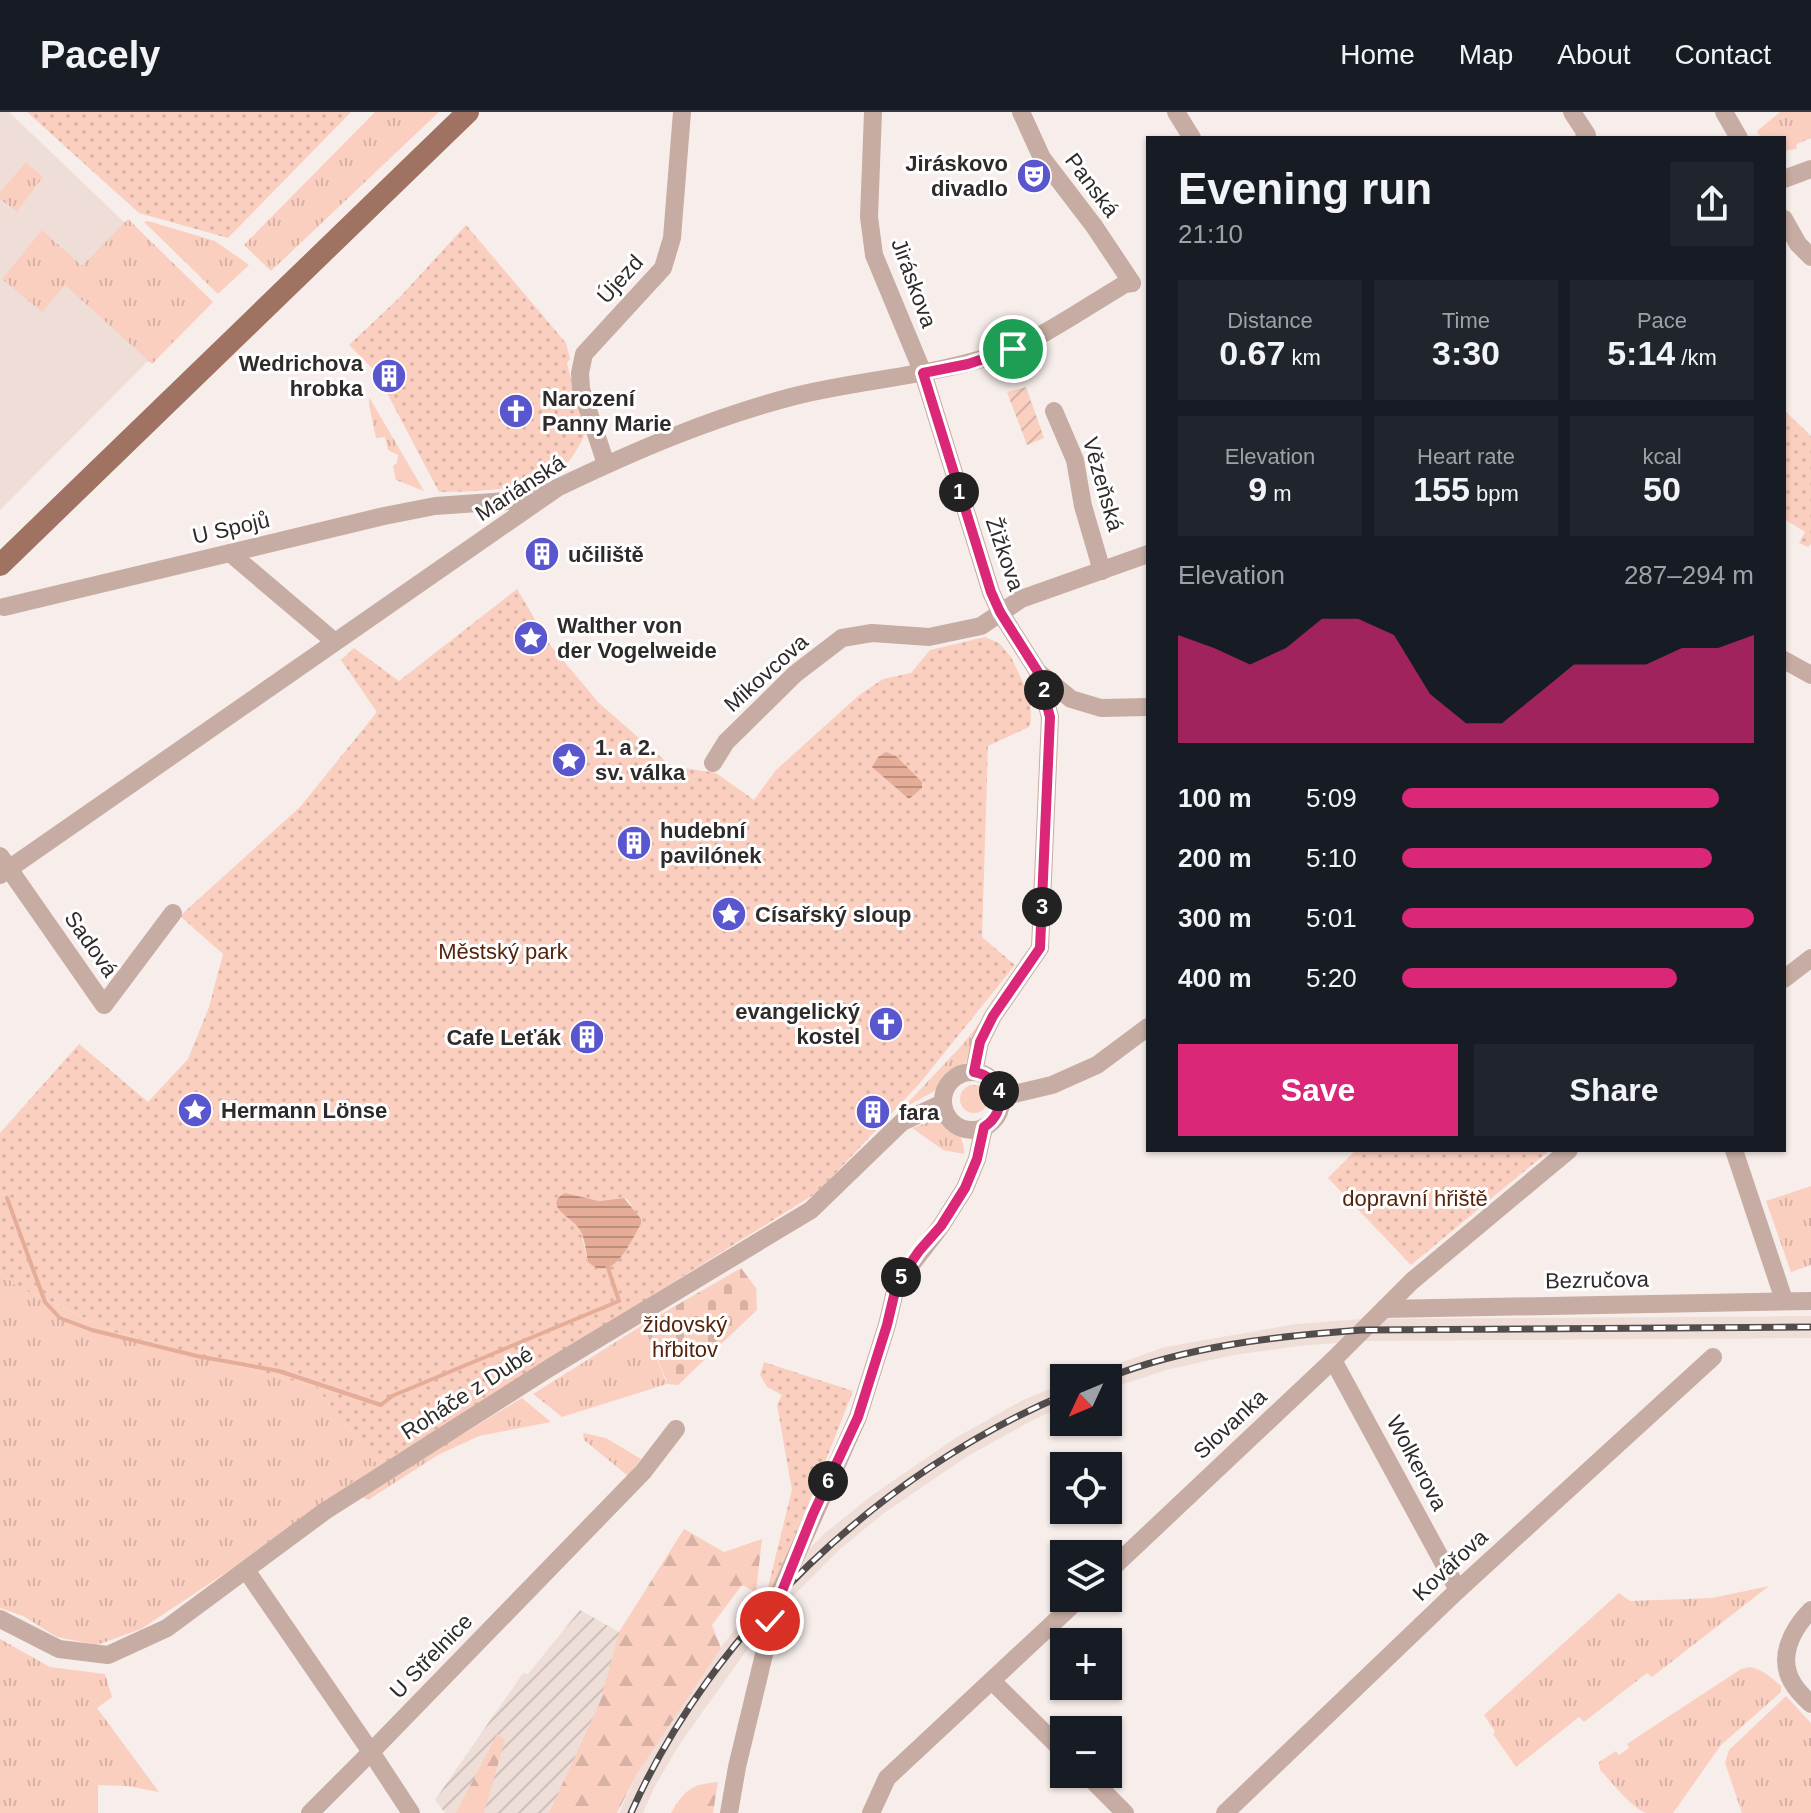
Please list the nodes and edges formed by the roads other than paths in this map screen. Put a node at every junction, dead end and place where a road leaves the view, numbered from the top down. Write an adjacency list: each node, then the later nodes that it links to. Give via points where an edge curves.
1 (468, 112): 22 (main road)
2 (682, 112): 18 (street, Újezd, via 672,238 663,268 584,354 581,389)
3 (873, 112): 16 (street, Jiráskova, via 869,217 874,255)
4 (1021, 112): 15 (street, Panská, via 1042,158)
5 (1176, 112): 8 (street)
6 (1572, 112): 9 (street)
7 (1724, 112): 10 (street)
8 (1191, 136)
9 (1586, 136)
10 (1738, 136)
11 (1811, 169): 12 (street)
12 (1786, 178)
13 (1786, 223): 14 (street)
14 (1811, 257)
15 (1140, 286): 16 (street, Mariánská, via 1125,284 1013,349)
16 (923, 373): 18 (street, Mariánská, via 796,396 703,424); 25 (street, Žižkova)
17 (1054, 411): 23 (street, Vězeňská, via 1075,460)
18 (606, 464): 19 (street, Mariánská)
19 (557, 488): 20 (street, U Spojů, via 507,501 435,506); 26 (street, Mariánská)
20 (230, 553): 24 (street, U Spojů); 26 (street)
21 (1146, 555): 23 (street, Mikovcova)
22 (0, 565)
23 (1102, 571): 25 (street, Mikovcova, via 1021,599)
24 (4, 607)
25 (1000, 612): 28 (street); 33 (street, Mikovcova, via 981,626 929,637 872,633 842,638 795,674 726,742)
26 (335, 642): 34 (street, Mariánská)
27 (1786, 661): 29 (street)
28 (1038, 672): 30 (street); 32 (street)
29 (1811, 675)
30 (1071, 699): 31 (street, via 1101,708); 32 (street)
31 (1146, 707)
32 (1049, 727): 39 (street, via 1040,948 993,1016)
33 (713, 763)
34 (3, 867): 35 (street, Sadová, via 104,1005)
35 (173, 913)
36 (1811, 958): 37 (street)
37 (1786, 977)
38 (1146, 1028): 40 (street, via 1097,1065 1052,1085)
39 (974, 1072): 40 (street, via 991,1079); 41 (street, Roháče z Dubé, via 951,1081)
40 (1001, 1097): 42 (street, via 997,1115)
41 (943, 1103): 43 (street, via 948,1117); 54 (street, Roháče z Dubé, via 902,1122 811,1210 325,1511)
42 (984, 1127): 43 (street); 46 (street)
43 (963, 1128): 46 (street)
44 (1567, 1152): 49 (street, Slovanka)
45 (1735, 1152): 47 (street)
46 (977, 1159): 66 (street, via 941,1226 897,1283 858,1417 778,1596)
47 (1784, 1300): 48 (street, Bezručova); 49 (street, Bezručova)
48 (1811, 1301)
49 (1384, 1309): 51 (street, Slovanka)
50 (1713, 1357): 55 (street, Kovářova)
51 (1333, 1360): 53 (street, Slovanka); 55 (street, Wolkerova)
52 (676, 1429): 62 (street, U Střelnice, via 643,1472)
53 (1122, 1559)
54 (246, 1570): 58 (street, Roháče z Dubé, via 167,1628 108,1655 59,1649); 62 (street)
55 (1458, 1590): 69 (street, Kovářova)
56 (1811, 1610): 60 (street, via 1795,1626 1786,1652 1792,1683)
57 (1065, 1612): 59 (street)
58 (0, 1619)
59 (992, 1681): 61 (street); 67 (street, via 887,1778)
60 (1811, 1704)
61 (1050, 1738)
62 (371, 1752): 64 (street, U Střelnice); 65 (street)
63 (1100, 1788): 68 (street)
64 (310, 1813)
65 (411, 1813)
66 (729, 1813)
67 (871, 1813)
68 (1125, 1813)
69 (1225, 1813)

